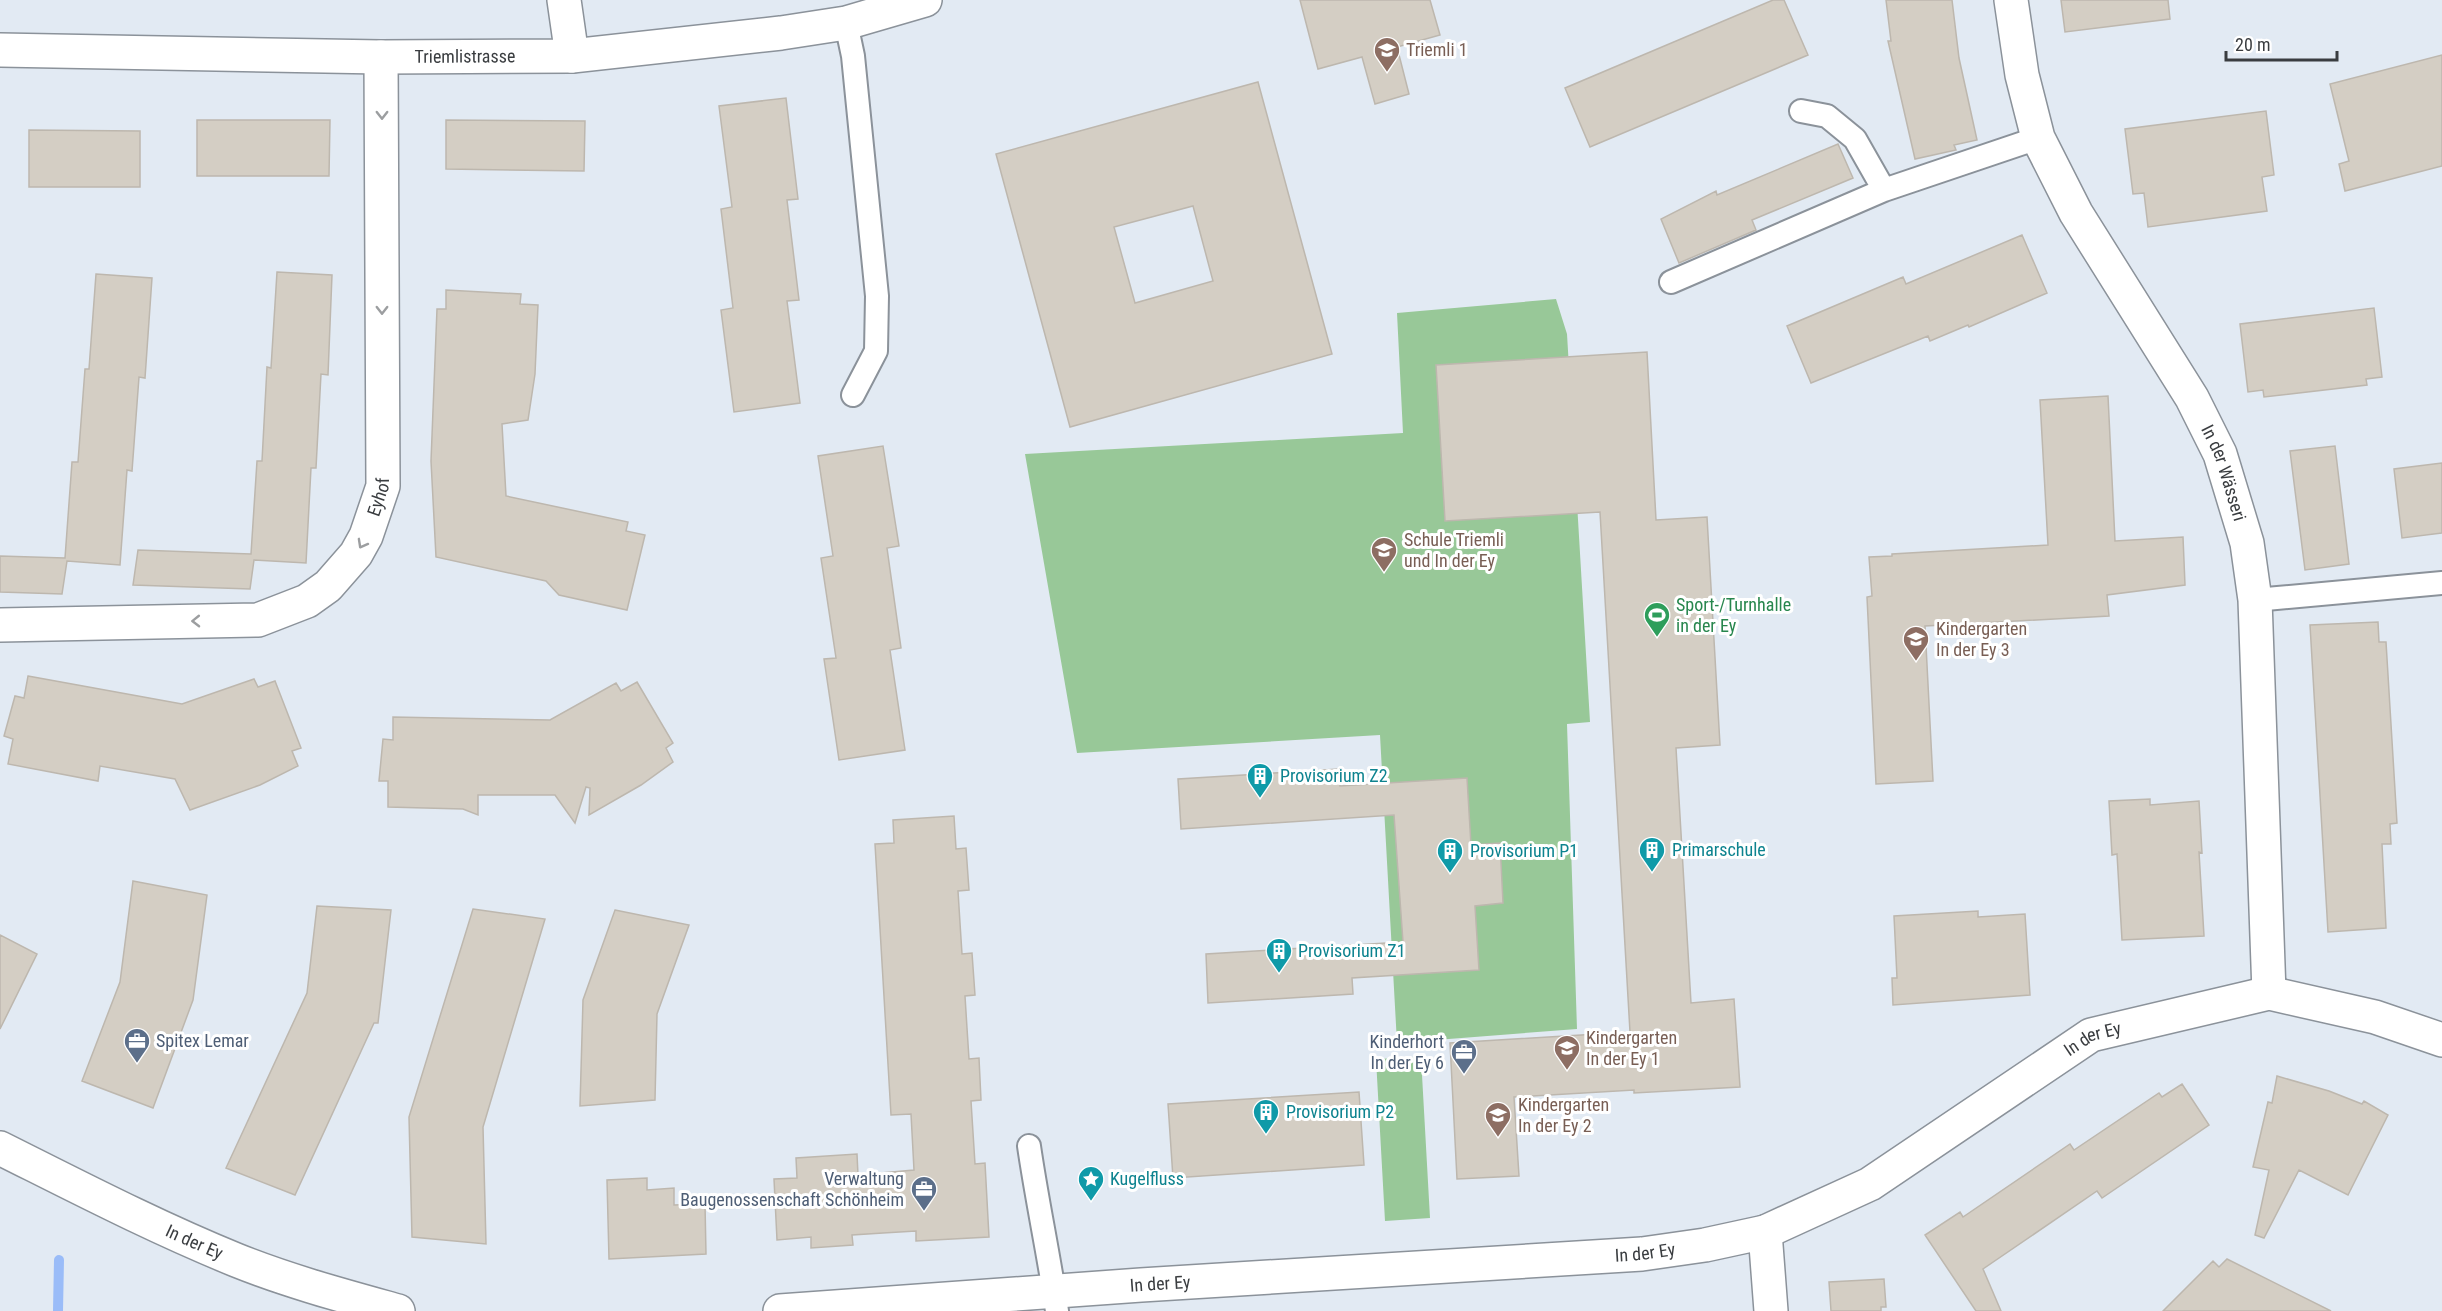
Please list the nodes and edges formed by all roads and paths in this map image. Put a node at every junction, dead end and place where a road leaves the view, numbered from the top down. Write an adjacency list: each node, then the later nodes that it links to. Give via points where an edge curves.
1 (564, 0): 6 (street)
2 (925, 0): 4 (street, Triemlistrasse)
3 (2011, 0): 9 (street, In der Wässeri, via 2022,75)
4 (846, 23): 6 (street, Triemlistrasse); 12 (lane, via 853,56 877,296 876,351)
5 (0, 50): 7 (street, Triemlistrasse)
6 (572, 56): 7 (street, Triemlistrasse)
7 (381, 57): 15 (street, Eyhof, one-way to 15, via 383,486 356,554 328,586 307,601 258,620)
8 (1801, 111): 10 (lane, via 1827,116 1855,139)
9 (2038, 138): 10 (lane); 14 (street, In der Wässeri, via 2076,213 2192,398 2220,454 2247,543)
10 (1884, 190): 11 (lane)
11 (1671, 282)
12 (853, 395)
13 (2442, 583): 14 (lane)
14 (2255, 600): 16 (street, In der Wässeri)
15 (0, 625)
16 (2269, 993): 17 (street, In der Ey, via 2375,1017); 20 (street, In der Ey, via 2091,1035 1870,1184)
17 (2442, 1040)
18 (1029, 1146): 21 (lane)
19 (0, 1148): 22 (street, In der Ey, via 237,1261)
20 (1765, 1232): 21 (street, In der Ey, via 1642,1254); 24 (street)
21 (1056, 1301): 23 (street, In der Ey)
22 (398, 1311)
23 (780, 1311)
24 (1771, 1311)

